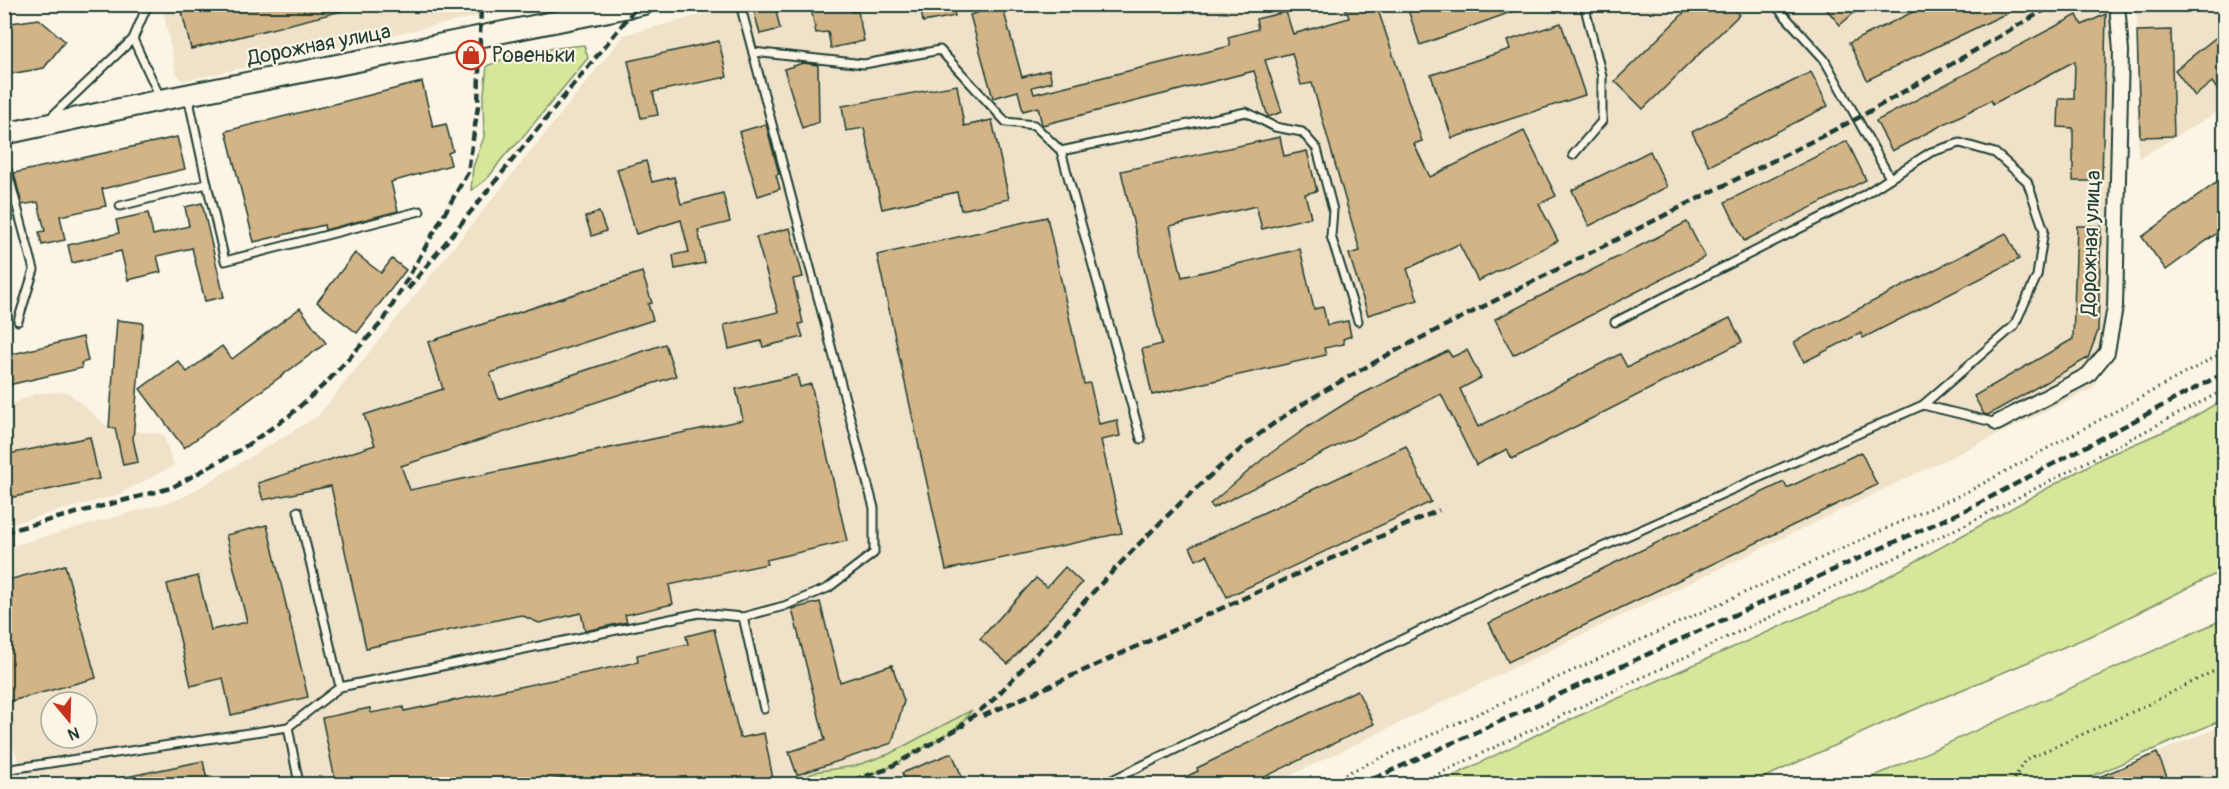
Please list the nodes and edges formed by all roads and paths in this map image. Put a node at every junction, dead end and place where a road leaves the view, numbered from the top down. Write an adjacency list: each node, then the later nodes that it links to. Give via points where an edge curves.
1 (148, 4): 7 (lane)
2 (644, 4): 9 (street, Дорожная улица)
3 (740, 4): 8 (lane)
4 (1584, 4): 14 (lane, via 1602,76 1602,121)
5 (1774, 4): 16 (lane, via 1824,59)
6 (2117, 4): 26 (street, Дорожная улица, via 2121,51 2115,307 2107,352 2088,375)
7 (133, 39): 10 (lane); 11 (lane)
8 (753, 52): 13 (lane, via 864,64 940,50 1006,122 1034,125); 29 (lane, via 874,508 874,553 828,588)
9 (188, 95): 10 (street, Дорожная улица); 17 (lane)
10 (161, 100): 11 (street, Дорожная улица)
11 (41, 126): 12 (street, Дорожная улица)
12 (4, 134)
13 (1061, 151): 21 (lane, via 1246,112 1275,127 1302,132 1317,149 1333,210 1331,236); 27 (lane)
14 (1573, 155)
15 (4, 158): 20 (lane, via 34,270)
16 (1890, 178): 22 (lane, via 1856,200); 25 (lane, via 1931,152 1960,143 1995,153 2027,181 2044,230 2037,276 2014,326)
17 (207, 184): 18 (lane); 19 (lane, via 225,261)
18 (120, 206)
19 (420, 211)
20 (18, 321)
21 (1358, 321)
22 (1615, 322)
23 (2224, 352): 37 (path, via 1971,490)
24 (2224, 390): 38 (path, via 1975,520)
25 (1923, 405): 26 (lane); 36 (lane, via 1487,598)
26 (1997, 423)
27 (1141, 439)
28 (298, 511): 31 (lane)
29 (743, 617): 31 (lane, via 699,614); 32 (lane)
30 (2224, 666): 39 (path, via 2025,759)
31 (340, 687): 33 (lane)
32 (764, 709)
33 (288, 728): 34 (lane); 35 (lane)
34 (4, 770)
35 (299, 784)
36 (1104, 784)
37 (1323, 784)
38 (1417, 784)
39 (2011, 784)

